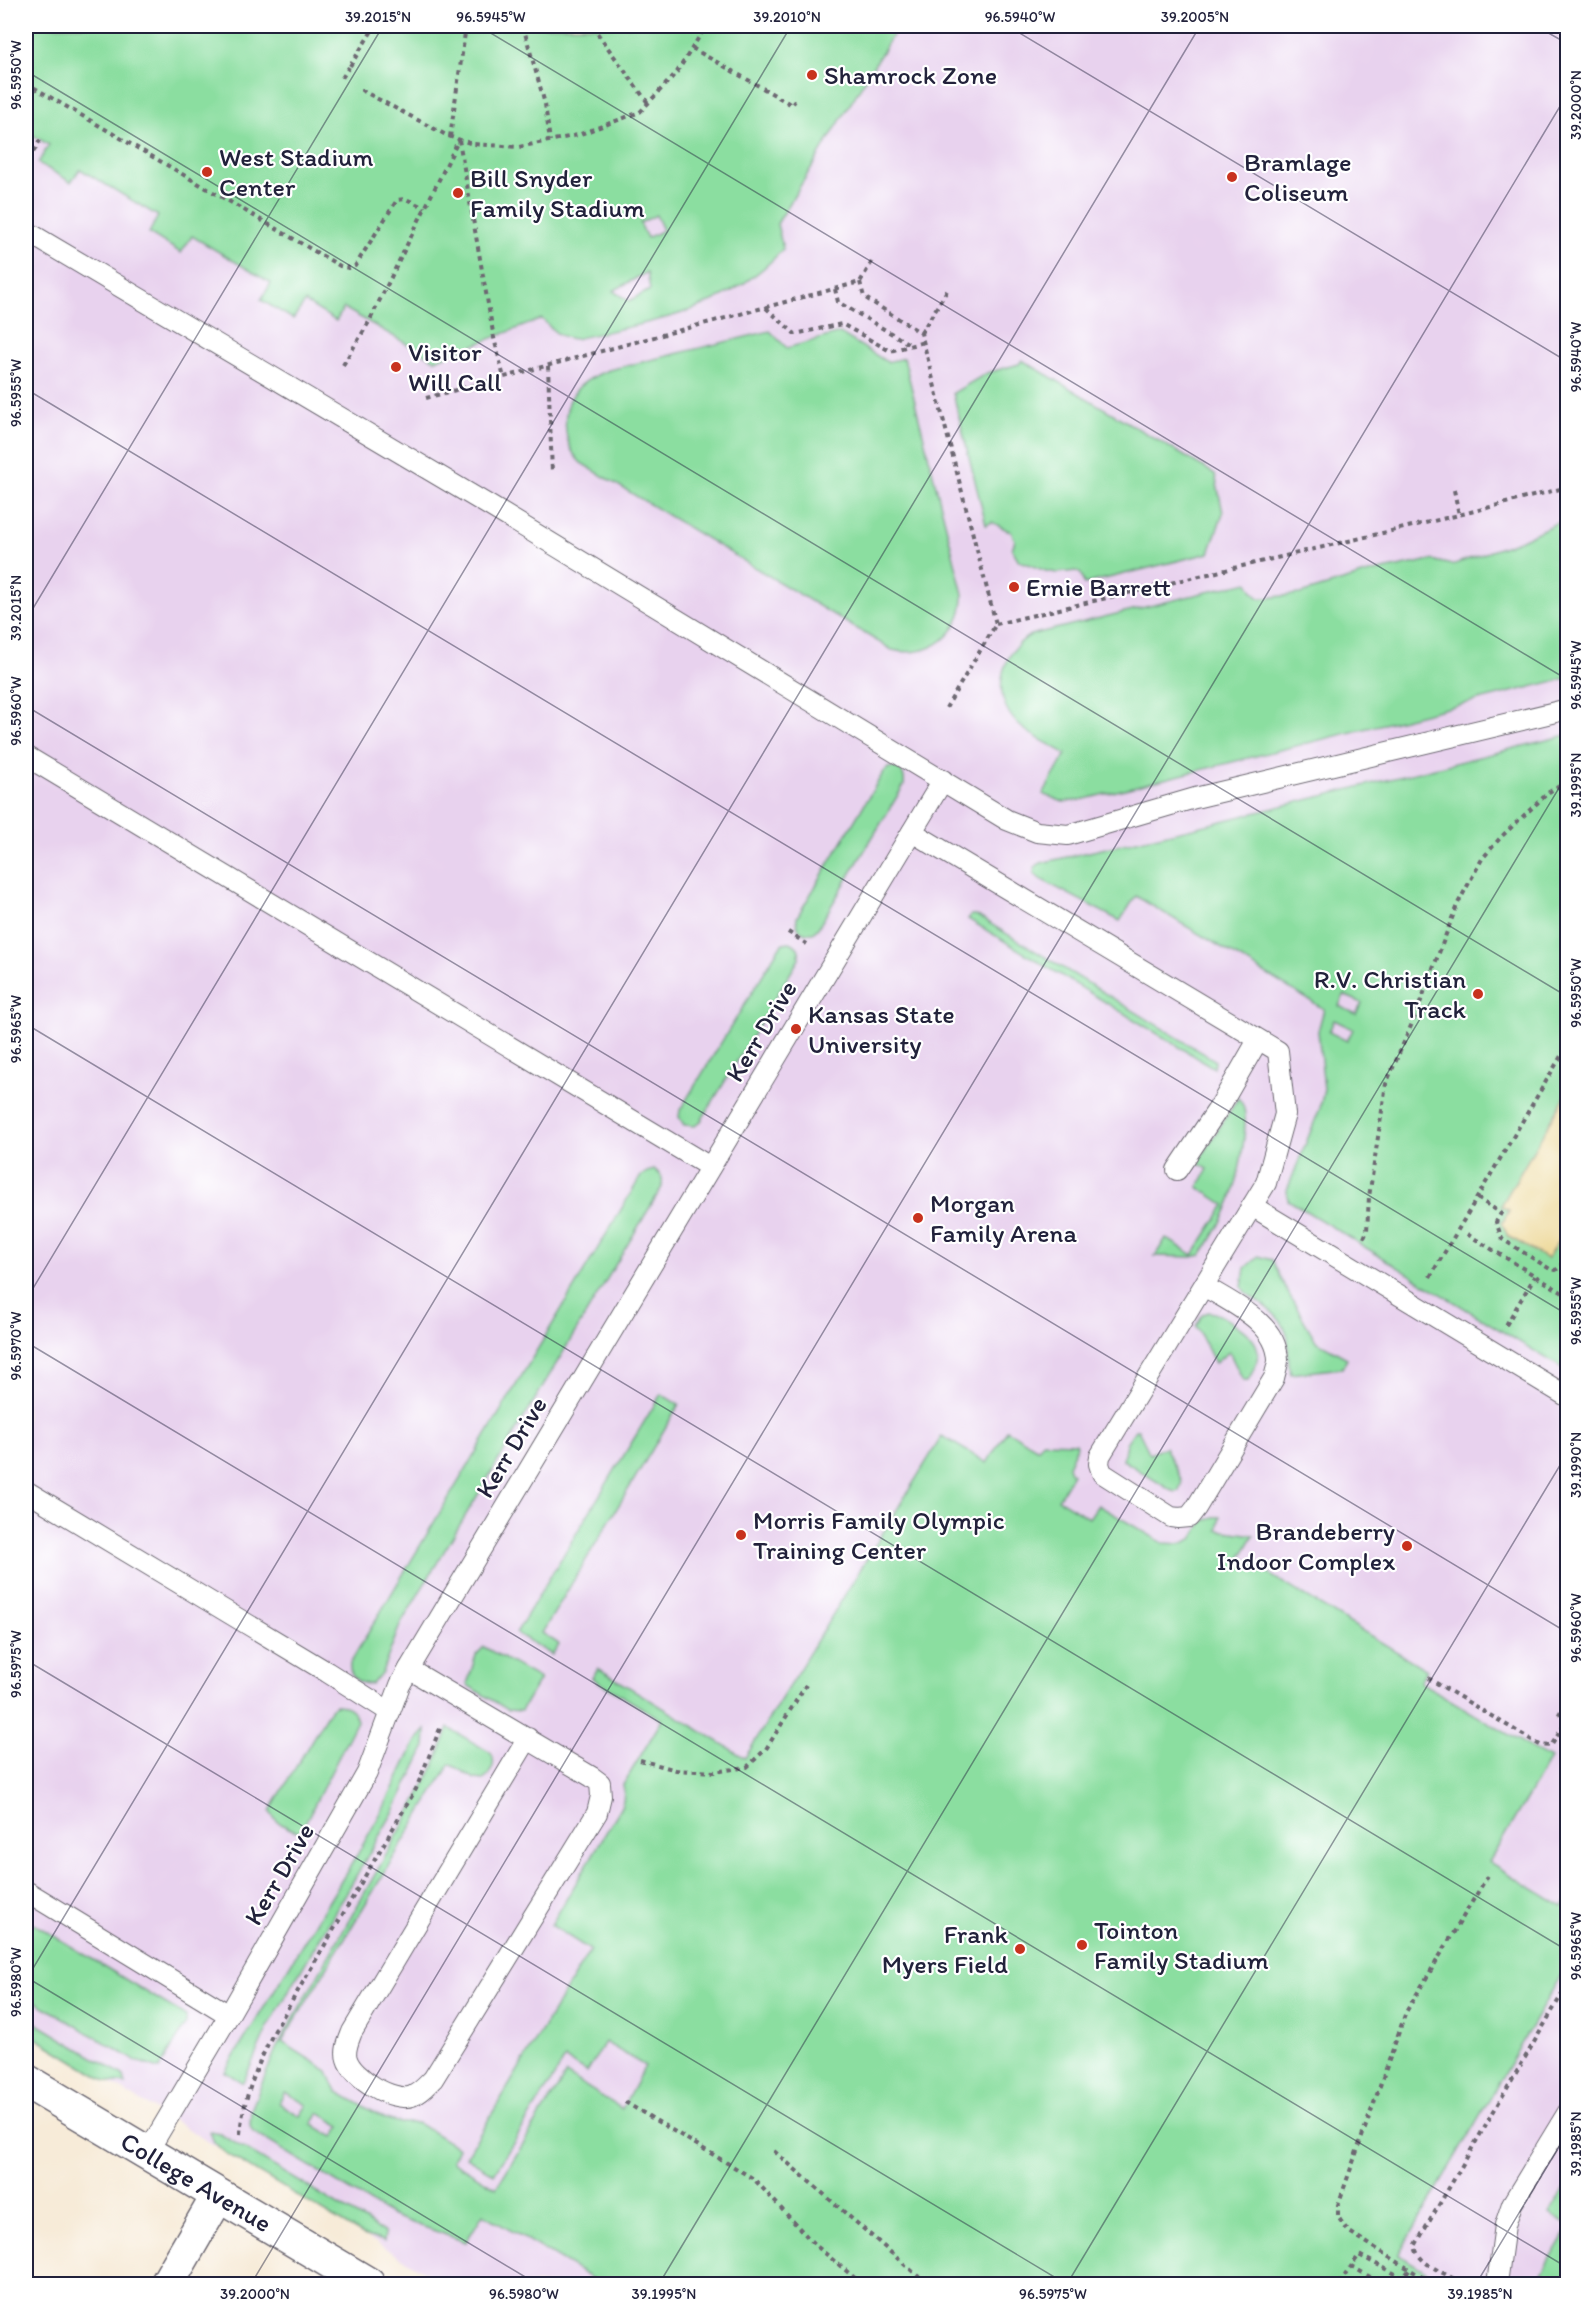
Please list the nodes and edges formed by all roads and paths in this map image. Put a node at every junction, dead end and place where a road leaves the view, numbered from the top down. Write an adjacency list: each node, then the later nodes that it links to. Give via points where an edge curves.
1 (375, 26): 7 (path)
2 (466, 26): 12 (path)
3 (523, 26): 15 (path, via 545,104)
4 (592, 26): 11 (path)
5 (705, 26): 6 (path)
6 (692, 48): 10 (path, via 791,105); 11 (path, via 677,72)
7 (342, 78)
8 (26, 83): 17 (path, via 340,266 355,266 397,200 406,199)
9 (362, 90): 12 (path)
10 (795, 101)
11 (648, 103): 15 (path, via 640,112 579,135)
12 (450, 137): 13 (path)
13 (459, 139): 15 (path, via 473,144 519,147); 17 (path); 29 (path)
14 (40, 140): 16 (path, via 34,151)
15 (550, 141)
16 (26, 147)
17 (425, 208): 27 (path, via 369,322)
18 (26, 231): 39 (lane)
19 (873, 260): 20 (path)
20 (860, 282): 21 (path); 24 (path, via 864,297)
21 (835, 289): 23 (path); 26 (path, via 838,302)
22 (948, 289): 24 (path)
23 (765, 308): 26 (path, via 795,334 842,324 890,351); 28 (path)
24 (921, 333): 25 (path)
25 (924, 342): 26 (path); 35 (path)
26 (911, 346)
27 (343, 365)
28 (548, 366): 29 (path); 31 (path)
29 (504, 378): 30 (path)
30 (426, 398)
31 (552, 473)
32 (1568, 487): 34 (path)
33 (1454, 490): 34 (path)
34 (1459, 515): 35 (path)
35 (996, 624): 36 (path)
36 (946, 708)
37 (1568, 709): 39 (lane, via 1195,798 1068,835 1037,832 1007,820)
38 (26, 756): 46 (lane)
39 (943, 780): 41 (lane, Kerr Drive)
40 (1568, 781): 51 (path, via 1549,792 1482,858 1457,905 1386,1084 1367,1230)
41 (912, 832): 44 (lane); 46 (lane, Kerr Drive)
42 (788, 932): 43 (path)
43 (808, 944)
44 (1258, 1040): 47 (lane, via 1220,1106); 49 (lane, via 1278,1051 1285,1114 1266,1184)
45 (1568, 1051): 48 (path, via 1564,1051)
46 (710, 1167): 60 (lane, Kerr Drive)
47 (1176, 1170)
48 (1477, 1198): 52 (path, via 1501,1213 1496,1222 1502,1239 1550,1269 1556,1270); 54 (path)
49 (1252, 1206): 55 (lane); 58 (lane)
50 (1467, 1234): 53 (path)
51 (1361, 1244)
52 (1568, 1256)
53 (1535, 1276): 56 (path); 57 (path)
54 (1426, 1283)
55 (1204, 1286): 55 (lane, via 1100,1456 1099,1464 1108,1478 1178,1518 1189,1517 1196,1508 1274,1378 1278,1359 1263,1324)
56 (1568, 1296)
57 (1508, 1323)
58 (1568, 1397)
59 (26, 1491): 63 (lane)
60 (409, 1669): 63 (lane, Kerr Drive); 67 (lane)
61 (1428, 1678): 65 (path, via 1540,1745 1551,1746)
62 (806, 1685): 68 (path, via 766,1749 747,1767 714,1772 676,1770)
63 (390, 1712): 72 (lane, Kerr Drive, via 367,1773)
64 (1558, 1712): 65 (path)
65 (1568, 1718)
66 (441, 1726): 76 (path, via 416,1789 261,2056 242,2115)
67 (528, 1738): 67 (lane, via 600,1783 597,1813 433,2079 411,2097 387,2093 352,2069 346,2058 352,2032)
68 (639, 1760)
69 (1490, 1872): 81 (path, via 1406,2012 1338,2205 1338,2217 1348,2231)
70 (26, 1891): 72 (lane)
71 (1568, 1984): 89 (path, via 1414,2246 1422,2260)
72 (230, 2015): 78 (lane, Kerr Drive)
73 (26, 2081): 78 (street, College Avenue)
74 (625, 2102): 84 (path, via 754,2179 814,2244)
75 (1568, 2112): 90 (lane, via 1512,2204 1505,2225)
76 (240, 2134)
77 (774, 2151): 85 (path)
78 (147, 2153): 79 (street, College Avenue)
79 (218, 2196): 82 (street); 83 (street, College Avenue)
80 (1351, 2266): 81 (path, via 1359,2255 1403,2278); 86 (path); 87 (path)
81 (1410, 2269): 88 (path)
82 (167, 2284)
83 (368, 2284)
84 (862, 2284)
85 (927, 2284)
86 (1339, 2284)
87 (1382, 2284)
88 (1430, 2284)
89 (1461, 2284)
90 (1497, 2284)

